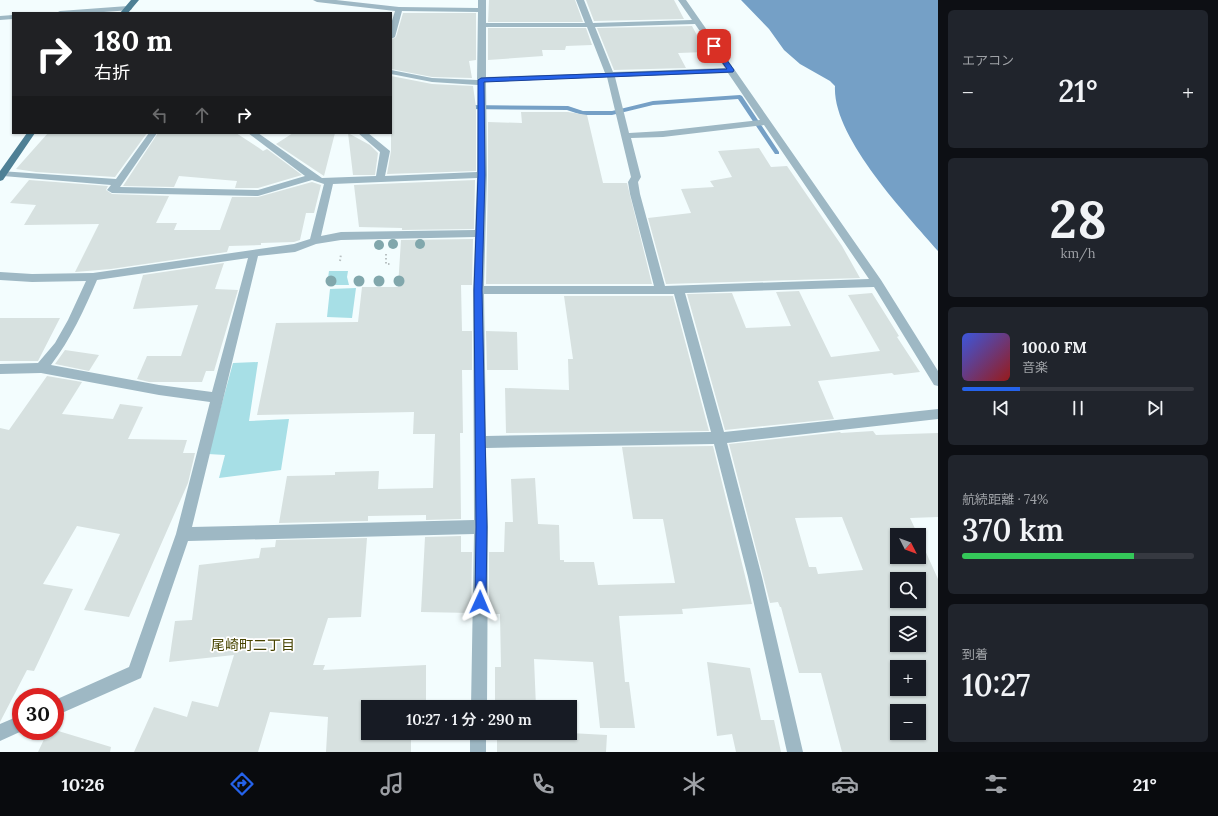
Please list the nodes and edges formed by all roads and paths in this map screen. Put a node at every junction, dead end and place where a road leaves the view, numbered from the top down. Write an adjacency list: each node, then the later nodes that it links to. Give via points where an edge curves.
1 (135, 0): 9 (main road)
2 (317, 0): 7 (street)
3 (390, 0): 7 (street)
4 (482, 0): 10 (street)
5 (580, 0): 16 (street)
6 (682, 0): 14 (street)
7 (386, 8): 8 (street)
8 (399, 9): 10 (street); 17 (street)
9 (126, 10): 11 (street)
10 (481, 10): 15 (street)
11 (82, 12)
12 (12, 17): 13 (street)
13 (0, 18)
14 (697, 22): 16 (street); 18 (street)
15 (481, 25): 16 (street); 21 (street)
16 (590, 25): 20 (street)
17 (392, 34)
18 (731, 70): 20 (street); 22 (street)
19 (392, 72): 21 (street, via 432,80)
20 (610, 75): 21 (street); 27 (street)
21 (481, 81): 28 (street)
22 (766, 122): 27 (street); 43 (street)
23 (30, 134): 29 (main road)
24 (152, 134): 33 (street)
25 (253, 134): 30 (street)
26 (363, 134): 31 (street, via 386,151)
27 (625, 136): 46 (street, via 636,178 633,182 635,194)
28 (482, 175): 31 (street); 34 (street)
29 (2, 176): 33 (street)
30 (313, 177): 32 (street); 33 (street, via 258,193 112,190)
31 (380, 178): 32 (street)
32 (328, 181): 35 (street)
33 (118, 182)
34 (480, 233): 35 (street, via 358,235); 45 (street)
35 (315, 241): 36 (street, via 295,248)
36 (254, 253): 42 (street); 50 (street)
37 (386, 254): 40 (path, via 386,264)
38 (340, 257): 39 (path)
39 (340, 261)
40 (391, 264)
41 (0, 276): 42 (street)
42 (93, 277): 47 (street, via 70,328)
43 (877, 283): 44 (street); 49 (street)
44 (678, 289): 46 (street); 52 (street)
45 (478, 290): 46 (street); 53 (street)
46 (661, 290)
47 (41, 368): 48 (street); 50 (street)
48 (0, 369)
49 (938, 381)
50 (217, 398): 55 (street)
51 (938, 414): 52 (street)
52 (720, 438): 53 (street); 62 (street, via 777,668)
53 (481, 442): 54 (street)
54 (482, 527): 55 (street); 56 (street)
55 (183, 534): 57 (street, via 135,672)
56 (479, 700)
57 (64, 704)
58 (12, 727): 59 (street)
59 (0, 733)
60 (478, 740): 61 (street)
61 (478, 752)
62 (795, 752)

